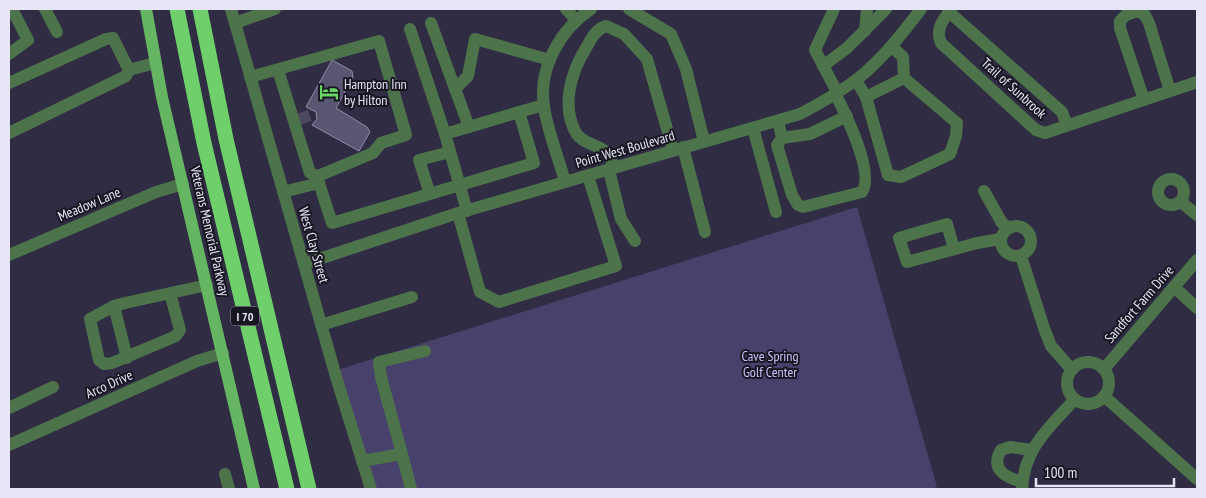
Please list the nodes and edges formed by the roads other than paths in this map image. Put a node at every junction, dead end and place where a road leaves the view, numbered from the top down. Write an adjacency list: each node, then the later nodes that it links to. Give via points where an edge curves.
1 (12, 9): 23 (street, via 28,40)
2 (45, 9): 21 (street)
3 (146, 9): 25 (main road, Veterans Memorial Parkway)
4 (177, 9): 101 (highway, I 70, via 204,143)
5 (200, 9): 102 (highway, I 70, via 228,148)
6 (231, 9): 16 (street, West Clay Street)
7 (276, 9): 16 (street)
8 (566, 9): 15 (street)
9 (629, 9): 51 (street, via 671,34 686,69)
10 (834, 9): 26 (street, via 815,50)
11 (866, 9): 20 (street)
12 (886, 9): 20 (street)
13 (921, 9): 22 (street, Point West Boulevard)
14 (950, 10): 44 (street, via 1062,112); 44 (street, Trail of Sunbrook, via 938,30 941,43 1036,130 1045,133)
15 (584, 14): 18 (street); 24 (street, via 557,44)
16 (234, 23): 29 (street, West Clay Street)
17 (431, 23): 34 (street)
18 (602, 27): 52 (street, via 624,34 647,59); 54 (street, via 574,70 569,92 570,115 576,134 586,143 604,150 610,157)
19 (410, 29): 48 (street)
20 (865, 31): 26 (street)
21 (57, 32)
22 (891, 46): 30 (street, via 903,57); 31 (street, Point West Boulevard)
23 (9, 54)
24 (550, 60): 34 (street, via 474,39 468,76); 40 (street)
25 (155, 63): 27 (street); 58 (main road, Veterans Memorial Parkway)
26 (823, 66): 36 (street)
27 (129, 70): 33 (street, via 112,38 106,38); 47 (street, via 126,76)
28 (278, 70): 29 (street); 39 (street); 56 (street, via 379,41 406,135 380,143 373,153)
29 (250, 77): 61 (street, West Clay Street)
30 (904, 78): 37 (street); 37 (street, via 958,123 950,154 900,177 888,175)
31 (856, 80): 36 (street, Point West Boulevard); 37 (street)
32 (1197, 82): 35 (street, Trail of Sunbrook)
33 (9, 83)
34 (455, 89): 45 (street)
35 (1170, 91): 38 (street, Trail of Sunbrook); 38 (street, via 1145,15 1136,12 1126,15 1120,21 1120,28)
36 (836, 93): 42 (street); 43 (street, Point West Boulevard, via 800,114)
37 (866, 97)
38 (1144, 100): 44 (street, Trail of Sunbrook)
39 (289, 103): 50 (street); 50 (street, via 304,117)
40 (544, 106): 41 (street); 57 (street)
41 (518, 112): 45 (street); 59 (street, via 534,163)
42 (847, 116): 49 (street, via 810,134); 49 (street, via 865,168 866,181 862,192 803,207 798,205 777,145)
43 (778, 121): 46 (street, Point West Boulevard); 49 (street)
44 (1067, 125)
45 (469, 127): 48 (street)
46 (753, 128): 51 (street, Point West Boulevard); 65 (street)
47 (9, 133)
48 (445, 134): 53 (street)
49 (782, 138)
50 (300, 140): 56 (street, via 310,173)
51 (704, 142): 52 (street, Point West Boulevard)
52 (678, 149): 54 (street, Point West Boulevard); 68 (street)
53 (450, 152): 59 (street); 62 (street, via 419,160)
54 (611, 169): 55 (street, Point West Boulevard); 70 (street, via 621,220)
55 (588, 176): 57 (street, Point West Boulevard); 64 (street, via 616,266 499,302 480,292)
56 (318, 180): 61 (street); 62 (street, via 332,222)
57 (565, 181): 64 (street, Point West Boulevard)
58 (183, 184): 72 (street, Meadow Lane, via 156,192); 76 (main road, Veterans Memorial Parkway)
59 (459, 185): 62 (street); 64 (street)
60 (984, 191): 67 (street, via 1002,223)
61 (283, 192): 75 (street, West Clay Street)
62 (430, 194)
63 (1181, 202): 66 (street)
64 (462, 212): 75 (street, Point West Boulevard)
65 (776, 212)
66 (1197, 215)
67 (1010, 228): 69 (street); 73 (street, via 1019,226 1030,236 1031,245)
68 (705, 232)
69 (1001, 240): 71 (street); 73 (street, via 1007,253)
70 (635, 241)
71 (954, 249)
72 (9, 255)
73 (1021, 256): 87 (street, via 1051,346)
74 (1197, 260): 77 (street, Sandfort Farm Drive)
75 (304, 264): 82 (street, West Clay Street)
76 (207, 285): 78 (street); 84 (main road, Veterans Memorial Parkway)
77 (1174, 287): 81 (street); 86 (street, Sandfort Farm Drive)
78 (170, 293): 80 (street); 85 (street, via 180,330 176,336)
79 (412, 297): 82 (street)
80 (114, 306): 85 (street); 85 (street, via 90,319 99,360 104,364)
81 (1197, 308)
82 (321, 325): 95 (street, West Clay Street)
83 (425, 351): 94 (street, via 380,362 381,377)
84 (223, 353): 92 (street, Arco Drive, via 197,361); 100 (main road, Veterans Memorial Parkway)
85 (127, 358)
86 (1104, 368): 87 (street, via 1087,362); 89 (street, via 1109,385)
87 (1072, 370): 90 (street, via 1067,382)
88 (53, 387): 91 (street)
89 (1104, 396): 90 (street, via 1100,401 1087,404); 97 (street)
90 (1075, 399): 93 (street)
91 (9, 408)
92 (9, 445)
93 (1032, 450): 98 (street); 98 (street, via 1010,447 1001,450 997,457 1002,473)
94 (402, 454): 95 (street); 104 (street)
95 (362, 461): 103 (street, West Clay Street)
96 (225, 474): 99 (street)
97 (1197, 479)
98 (1022, 485)
99 (229, 489)
100 (254, 489)
101 (287, 489)
102 (310, 489)
103 (371, 489)
104 (411, 489)

